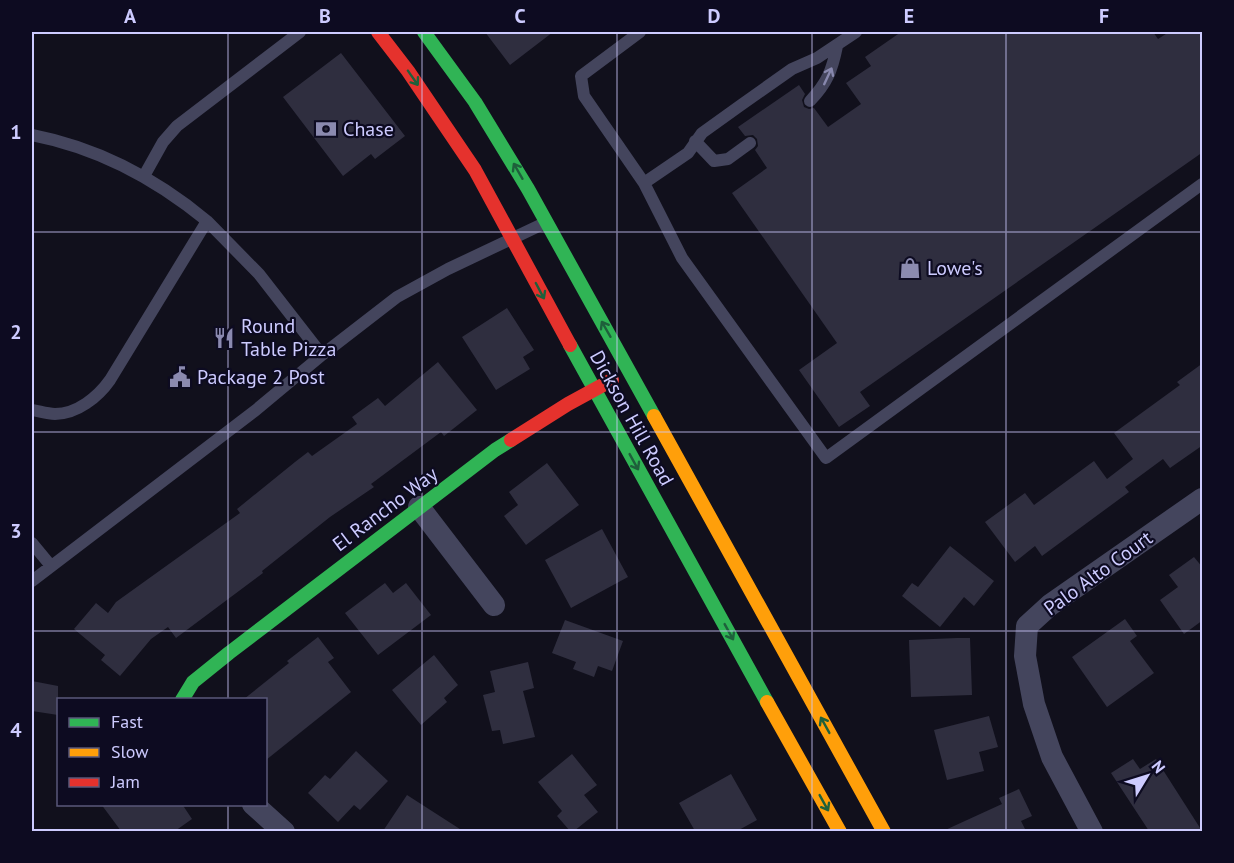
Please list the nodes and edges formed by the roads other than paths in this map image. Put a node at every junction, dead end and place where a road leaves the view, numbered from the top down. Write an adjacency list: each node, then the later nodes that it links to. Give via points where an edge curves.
1 (300, 32): 11 (lane, via 177,126)
2 (378, 32): 16 (street, Dickson Hill Road, one-way to 16, via 475,170)
3 (424, 32): 15 (street, Dickson Hill Road, one-way to 3, via 475,102)
4 (640, 32): 12 (lane, via 581,76 584,96)
5 (856, 32): 6 (lane)
6 (837, 46): 7 (lane, one-way to 6, via 823,88); 9 (lane, via 792,69)
7 (810, 101)
8 (32, 135): 11 (lane, via 98,154)
9 (695, 141): 10 (lane, via 714,161 728,159); 12 (lane, via 688,153)
10 (750, 143)
11 (144, 176): 14 (lane)
12 (644, 183): 13 (lane, via 682,258 826,458)
13 (1203, 184)
14 (207, 221): 17 (lane, via 259,274); 20 (lane, via 99,394 80,407 57,414)
15 (547, 222): 16 (lane); 18 (street, Dickson Hill Road, one-way to 15)
16 (514, 239): 17 (lane, via 397,297); 19 (street, Dickson Hill Road, one-way to 19)
17 (322, 355): 24 (lane)
18 (629, 371): 19 (street, El Rancho Way); 31 (street, Dickson Hill Road, one-way to 18)
19 (594, 390): 22 (street, El Rancho Way, via 495,450); 30 (street, Dickson Hill Road, one-way to 30)
20 (32, 410)
21 (1203, 499): 32 (street, Palo Alto Court, via 1050,605 1027,626 1025,656 1034,704 1052,757)
22 (419, 507): 26 (street); 27 (street, El Rancho Way, via 193,682)
23 (32, 543): 24 (lane)
24 (51, 566): 25 (lane)
25 (32, 581)
26 (494, 605)
27 (183, 698)
28 (255, 806): 29 (street)
29 (284, 831)
30 (840, 831)
31 (884, 831)
32 (1092, 831)

